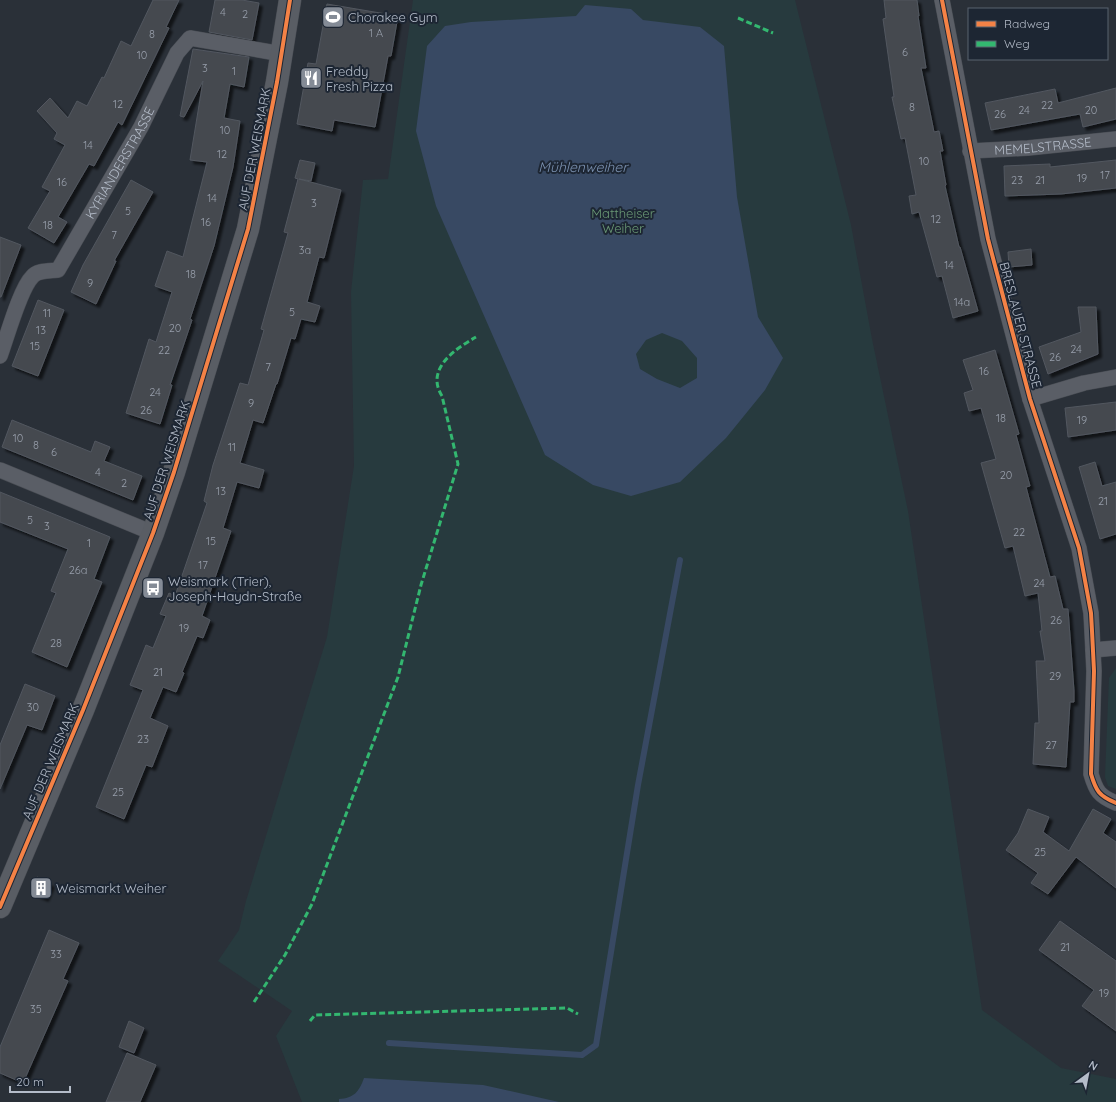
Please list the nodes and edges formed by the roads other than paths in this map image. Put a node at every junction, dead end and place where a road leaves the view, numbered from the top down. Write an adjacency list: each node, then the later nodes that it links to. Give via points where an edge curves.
1 (290, 0): 3 (street, AUF DER WEISMARK)
2 (942, 0): 5 (street, BRESLAUER STRASSE)
3 (282, 54): 6 (street, KYRIANDERSTRASSE, via 190,38 177,53 141,126 58,270 42,271 32,276 24,290); 10 (street, AUF DER WEISMARK, via 248,229)
4 (1116, 139): 5 (street, MEMELSTRASSE)
5 (970, 151): 8 (street, BRESLAUER STRASSE, via 988,239)
6 (0, 356)
7 (1116, 377): 8 (street, via 1084,383)
8 (1030, 399): 12 (street, BRESLAUER STRASSE, via 1079,548 1091,613)
9 (0, 470): 10 (street)
10 (153, 533): 14 (street, AUF DER WEISMARK, via 83,710)
11 (1116, 648): 12 (street)
12 (1093, 650): 13 (street, BRESLAUER STRASSE, via 1091,774 1096,790 1105,799)
13 (1116, 803)
14 (0, 907)

